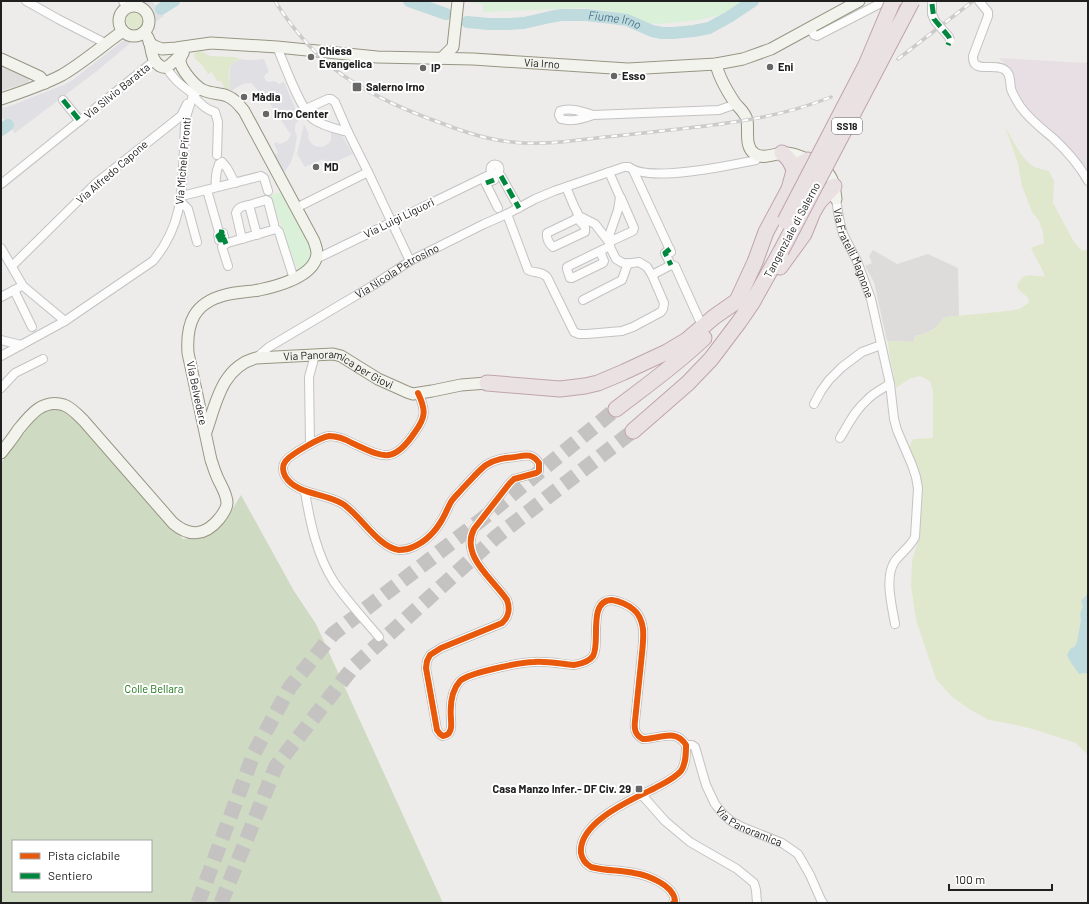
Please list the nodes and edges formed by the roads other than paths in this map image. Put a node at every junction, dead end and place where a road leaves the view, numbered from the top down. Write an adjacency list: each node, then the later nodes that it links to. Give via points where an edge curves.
1 (26, 1): 14 (street)
2 (458, 1): 17 (street)
3 (859, 1): 10 (street, Via Irno)
4 (885, 1): 10 (street, via 817,36)
5 (893, 1): 65 (highway, Tangenziale di Salerno / SS18, bridge, via 866,65)
6 (912, 1): 65 (highway, Tangenziale di Salerno / SS18, bridge)
7 (979, 1): 42 (street, via 988,12 988,20 973,56 974,63 981,67 1000,67 1007,72 1012,91 1021,107 1033,122 1070,155)
8 (933, 2): 12 (street, bridge, via 932,14 949,37)
9 (130, 4): 11 (street, via 120,17 119,22); 16 (street, via 143,9 148,16)
10 (810, 27): 22 (street, Via Irno, via 756,55)
11 (123, 31): 14 (street); 16 (street, via 136,36)
12 (949, 42)
13 (211, 43): 15 (street, Via Irno); 16 (street, Via Irno, via 165,49); 18 (street, Via Irno)
14 (105, 44): 24 (street, via 75,67)
15 (277, 46): 19 (street, Via Irno, via 377,57); 29 (street)
16 (150, 47): 23 (street, via 158,65); 31 (street, Via Silvio Baratta)
17 (453, 47): 19 (street); 21 (street, via 459,55)
18 (183, 52): 23 (street, Via Irno); 25 (street, via 180,62)
19 (442, 58): 21 (street, Via Irno)
20 (1, 59): 24 (street, via 40,77)
21 (467, 59): 22 (street, Via Irno, via 628,69)
22 (716, 64): 28 (street, via 723,83)
23 (166, 68): 25 (street, via 174,78)
24 (45, 83): 26 (street)
25 (196, 91): 34 (street, via 197,101 210,111 216,112); 51 (street, Via Michele Pironti, via 186,119); 53 (street, via 228,96 238,104); 72 (street, Via Alfredo Capone, via 181,116 95,184)
26 (1, 99)
27 (63, 100): 31 (street, Via Silvio Baratta)
28 (736, 104): 30 (street, via 719,110); 35 (street, via 747,120 749,146)
29 (304, 108): 32 (street, via 316,120); 32 (street, via 331,99)
30 (593, 115)
31 (80, 120): 44 (street, Via Silvio Baratta)
32 (348, 132): 39 (street)
33 (782, 153): 35 (street, Via Fratelli Magnone); 36 (street, Via Fratelli Magnone, via 792,153); 38 (highway, via 788,157)
34 (217, 156)
35 (758, 156): 37 (street, Via Nicola Petrosino, via 756,160 694,171 644,173)
36 (808, 160): 38 (highway); 49 (street, Via Fratelli Magnone, via 828,173)
37 (633, 170): 40 (street, Via Nicola Petrosino, via 624,167); 71 (street, via 671,250 665,252)
38 (794, 171): 80 (highway, via 789,189 766,232 756,262)
39 (368, 172): 53 (street); 58 (street)
40 (609, 172): 46 (street, Via Nicola Petrosino); 50 (street)
41 (491, 177): 54 (street); 55 (street); 58 (street, Via Luigi Liguori)
42 (1088, 181)
43 (235, 182): 45 (street); 45 (street, via 222,162 216,173); 48 (street, via 261,176)
44 (1, 184)
45 (216, 187): 47 (street)
46 (566, 187): 55 (street, Via Nicola Petrosino); 57 (street)
47 (207, 190): 51 (street); 63 (street, via 219,232 222,232 218,236 223,234 219,238 224,237 220,240 224,239)
48 (268, 191)
49 (831, 194): 83 (highway, via 813,212 797,245 781,264 756,305); 87 (street, Via Fratelli Magnone, via 843,234 857,261 871,298)
50 (620, 197): 64 (street, via 610,233); 64 (street, via 634,228)
51 (181, 199): 62 (street, via 188,209); 82 (street, Via Michele Pironti, via 166,244 154,261)
52 (247, 205): 59 (street, via 266,200); 60 (street); 61 (street, via 239,208 236,214)
53 (296, 208): 68 (street, via 317,248)
54 (498, 208)
55 (519, 208): 56 (street, Via Nicola Petrosino)
56 (507, 214): 69 (street, Via Nicola Petrosino); 74 (street, via 528,270 543,273 547,277 574,332 602,333 628,329 661,312 664,304)
57 (578, 217): 57 (street, via 547,232 550,245 553,247 585,232 585,227); 64 (street, via 594,224)
58 (392, 221): 68 (street, Via Luigi Liguori); 69 (street)
59 (274, 224)
60 (257, 235): 61 (street); 75 (street, via 278,230)
61 (242, 239): 63 (street)
62 (197, 242)
63 (226, 244): 73 (street, via 222,247)
64 (610, 244): 67 (street); 70 (street, via 616,259)
65 (777, 248): 80 (highway, Tangenziale di Salerno / SS18); 83 (highway, Tangenziale di Salerno / SS18, via 752,303)
66 (1, 249): 72 (street)
67 (600, 251)
68 (316, 259): 75 (street, Via Belvedere, via 308,271)
69 (410, 261): 90 (street, Via Nicola Petrosino, via 269,347)
70 (628, 263): 74 (street, via 639,262 647,267); 79 (street, via 622,280)
71 (671, 265): 74 (street); 81 (street, via 675,266)
72 (12, 266): 76 (street)
73 (228, 266)
74 (652, 275)
75 (294, 279): 99 (street, Via Belvedere, via 259,290 215,298 200,308 194,316 188,332 188,353)
76 (23, 286): 77 (street); 82 (street)
77 (14, 290): 78 (street); 84 (street)
78 (1, 297)
79 (583, 300)
80 (737, 301): 92 (highway, via 677,347 598,383 574,388); 97 (highway, Tangenziale di Salerno / SS18, via 688,353)
81 (699, 319)
82 (65, 321): 86 (street, Via Michele Pironti)
83 (739, 322): 98 (highway, Tangenziale di Salerno / SS18, via 711,359 688,383)
84 (32, 327)
85 (1, 340): 86 (street)
86 (20, 345): 89 (street, Via Michele Pironti)
87 (881, 346): 93 (street, Via Fratelli Magnone); 96 (street, via 862,352 842,367 829,380)
88 (315, 355): 90 (street, Via Panoramica per Giovi); 95 (street, Via Panoramica per Giovi, via 341,356 396,388); 101 (street, via 309,377)
89 (1, 356)
90 (256, 358): 99 (street, Via Nicola Petrosino, via 235,369 225,381)
91 (43, 359): 94 (street, via 15,373)
92 (487, 383): 95 (street)
93 (890, 384): 100 (street, via 867,399); 104 (street, Via Fratelli Magnone, via 894,419 918,488 915,537 912,544 895,561 890,574 889,591)
94 (1, 388)
95 (418, 393): 101 (street, via 424,417 408,444 392,455 377,454 338,437 328,436)
96 (814, 404)
97 (616, 409)
98 (633, 431)
99 (205, 433): 102 (street, Via Belvedere, via 211,460 227,503 217,522 207,530 197,533 179,528 77,413 65,405 55,403 39,408)
100 (840, 438)
101 (310, 444): 103 (street, via 286,460 283,465 285,477)
102 (1, 453)
103 (305, 492): 105 (street, via 310,522 333,581); 106 (street, via 340,502 387,546 400,550 408,549 432,535 451,502 487,464 499,459 532,456 539,463 539,470 514,479 504,489 474,529 470,540 473,556 507,600 509,608 506,620 436,651 427,661 426,668 440,734 446,735 451,729 450,708 453,693 464,678 533,662 574,665 588,660 593,656 596,647 597,613 601,605 613,600 635,610 643,630 635,731 643,739 674,735 680,737)
104 (895, 624)
105 (379, 636)
106 (686, 745): 107 (street, via 682,770); 110 (street, Via Panoramica, via 695,747 706,785 723,814 742,827 782,843 798,854)
107 (642, 795): 108 (street, via 599,819 590,828 582,842 582,856 591,867 636,873 662,883 675,897); 109 (street, via 665,821 690,842 737,869 754,883)
108 (673, 903)
109 (757, 903)
110 (823, 903)

